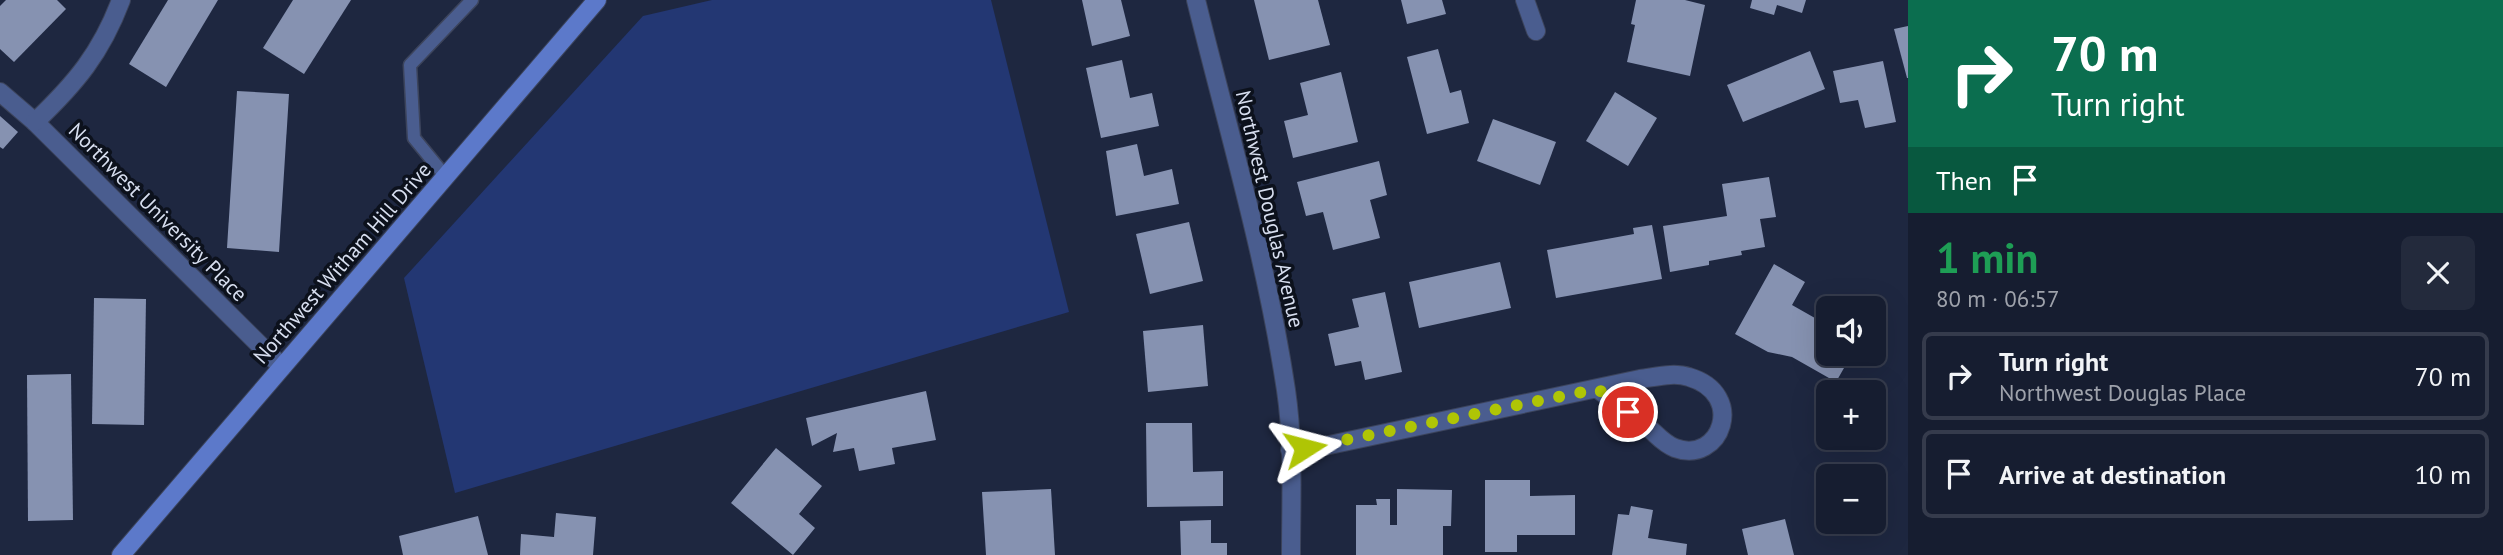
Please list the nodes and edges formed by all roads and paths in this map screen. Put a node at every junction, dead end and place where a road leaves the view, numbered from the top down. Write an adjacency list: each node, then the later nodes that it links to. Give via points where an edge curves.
1 (121, 0): 8 (street, via 97,52 70,89)
2 (472, 0): 9 (lane, via 410,65 414,138)
3 (597, 0): 9 (street, Northwest Witham Hill Drive)
4 (1196, 0): 12 (street, Northwest Douglas Avenue, via 1261,252 1286,392)
5 (1525, 0): 6 (street)
6 (1536, 32)
7 (0, 92): 8 (street, Northwest University Place)
8 (35, 122): 10 (street, Northwest University Place)
9 (446, 177): 10 (street, Northwest Witham Hill Drive)
10 (282, 368): 13 (street, Northwest Witham Hill Drive)
11 (1598, 389): 11 (street, via 1640,379 1688,377 1708,386 1719,399 1723,421 1707,444 1677,449 1663,443); 12 (street)
12 (1290, 450): 14 (street, Northwest Douglas Avenue)
13 (121, 555)
14 (1291, 555)

